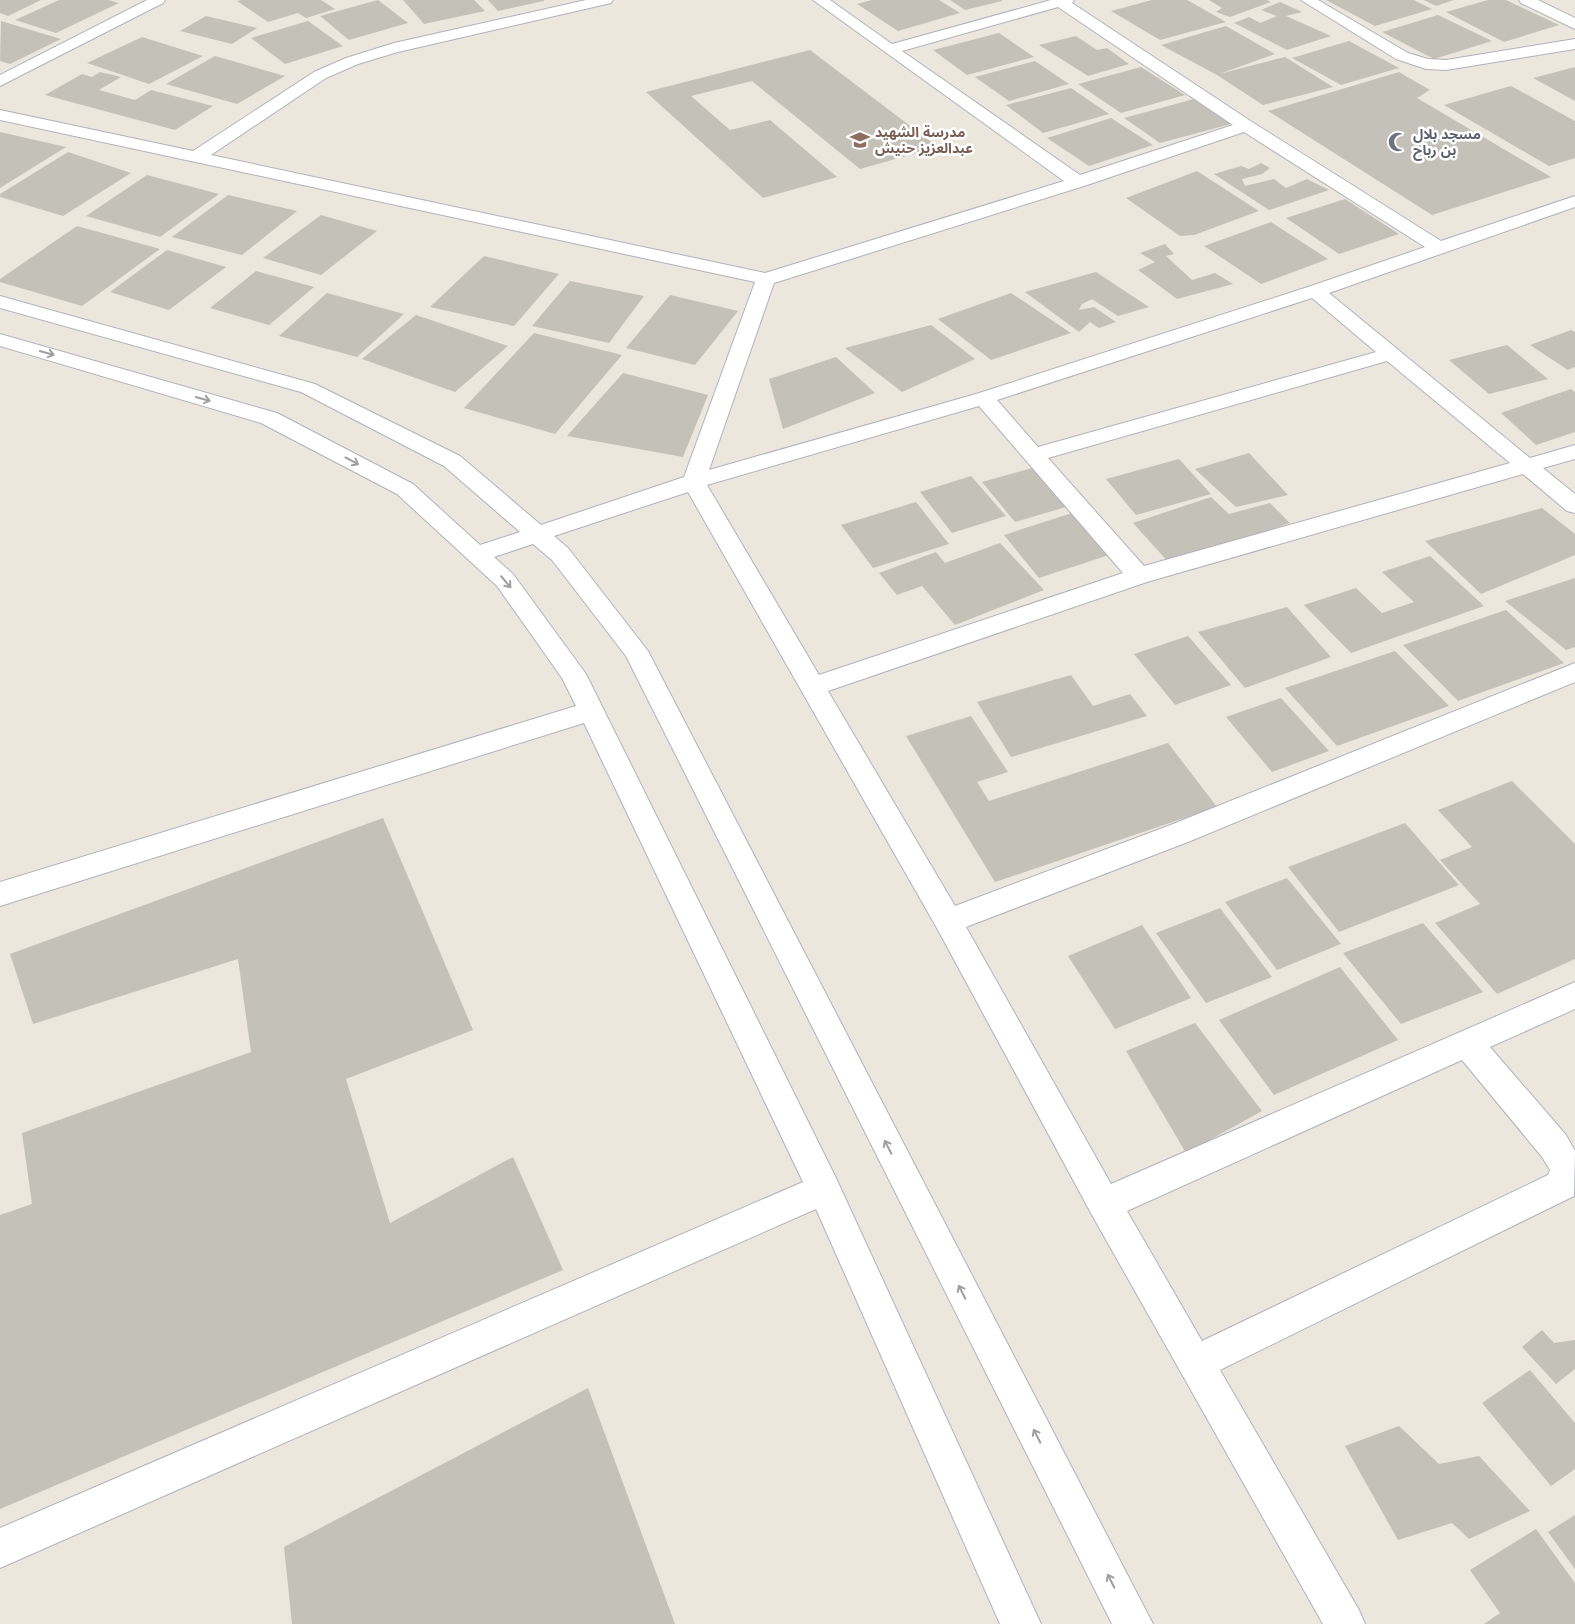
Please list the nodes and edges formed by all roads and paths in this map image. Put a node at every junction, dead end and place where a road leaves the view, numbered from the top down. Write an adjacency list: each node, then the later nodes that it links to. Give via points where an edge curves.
1 (158, 0): 10 (street)
2 (606, 0): 13 (street, via 394,48 352,61 320,75)
3 (820, 0): 9 (street)
4 (1308, 0): 8 (street, via 1402,56 1426,64 1446,65)
5 (1526, 0): 7 (street)
6 (1064, 1): 9 (street); 12 (street)
7 (1575, 24)
8 (1575, 44)
9 (892, 49): 14 (street)
10 (0, 81)
11 (0, 115): 13 (street)
12 (1246, 126): 14 (street); 16 (street)
13 (196, 157): 17 (street)
14 (1078, 182): 17 (street)
15 (1575, 201): 16 (street)
16 (1438, 247): 18 (street)
17 (766, 279): 26 (street)
18 (1315, 291): 21 (street); 22 (street)
19 (0, 302): 28 (street, via 308,388 452,461)
20 (0, 340): 29 (street, one-way to 29, via 269,418 405,489)
21 (1390, 354): 24 (street); 25 (street)
22 (983, 398): 24 (street); 26 (street)
23 (1575, 452): 25 (street)
24 (1034, 455): 30 (street)
25 (1527, 466): 27 (street); 30 (street)
26 (694, 482): 28 (street); 32 (street)
27 (1575, 506)
28 (537, 534): 29 (street); 43 (street, one-way to 28, via 636,651 560,554)
29 (477, 554): 33 (street, one-way to 33, via 505,580 573,674)
30 (1140, 576): 32 (street)
31 (1575, 672): 35 (street, via 1178,834)
32 (811, 687): 35 (street)
33 (591, 711): 34 (street); 38 (street)
34 (0, 894)
35 (948, 920): 39 (street)
36 (1575, 995): 37 (street)
37 (1467, 1043): 39 (street); 40 (street, via 1554,1146 1567,1168 1562,1185)
38 (824, 1189): 41 (street); 42 (street)
39 (1104, 1204): 40 (street)
40 (1196, 1363): 44 (street)
41 (0, 1548)
42 (1022, 1624)
43 (1133, 1624)
44 (1344, 1624)

